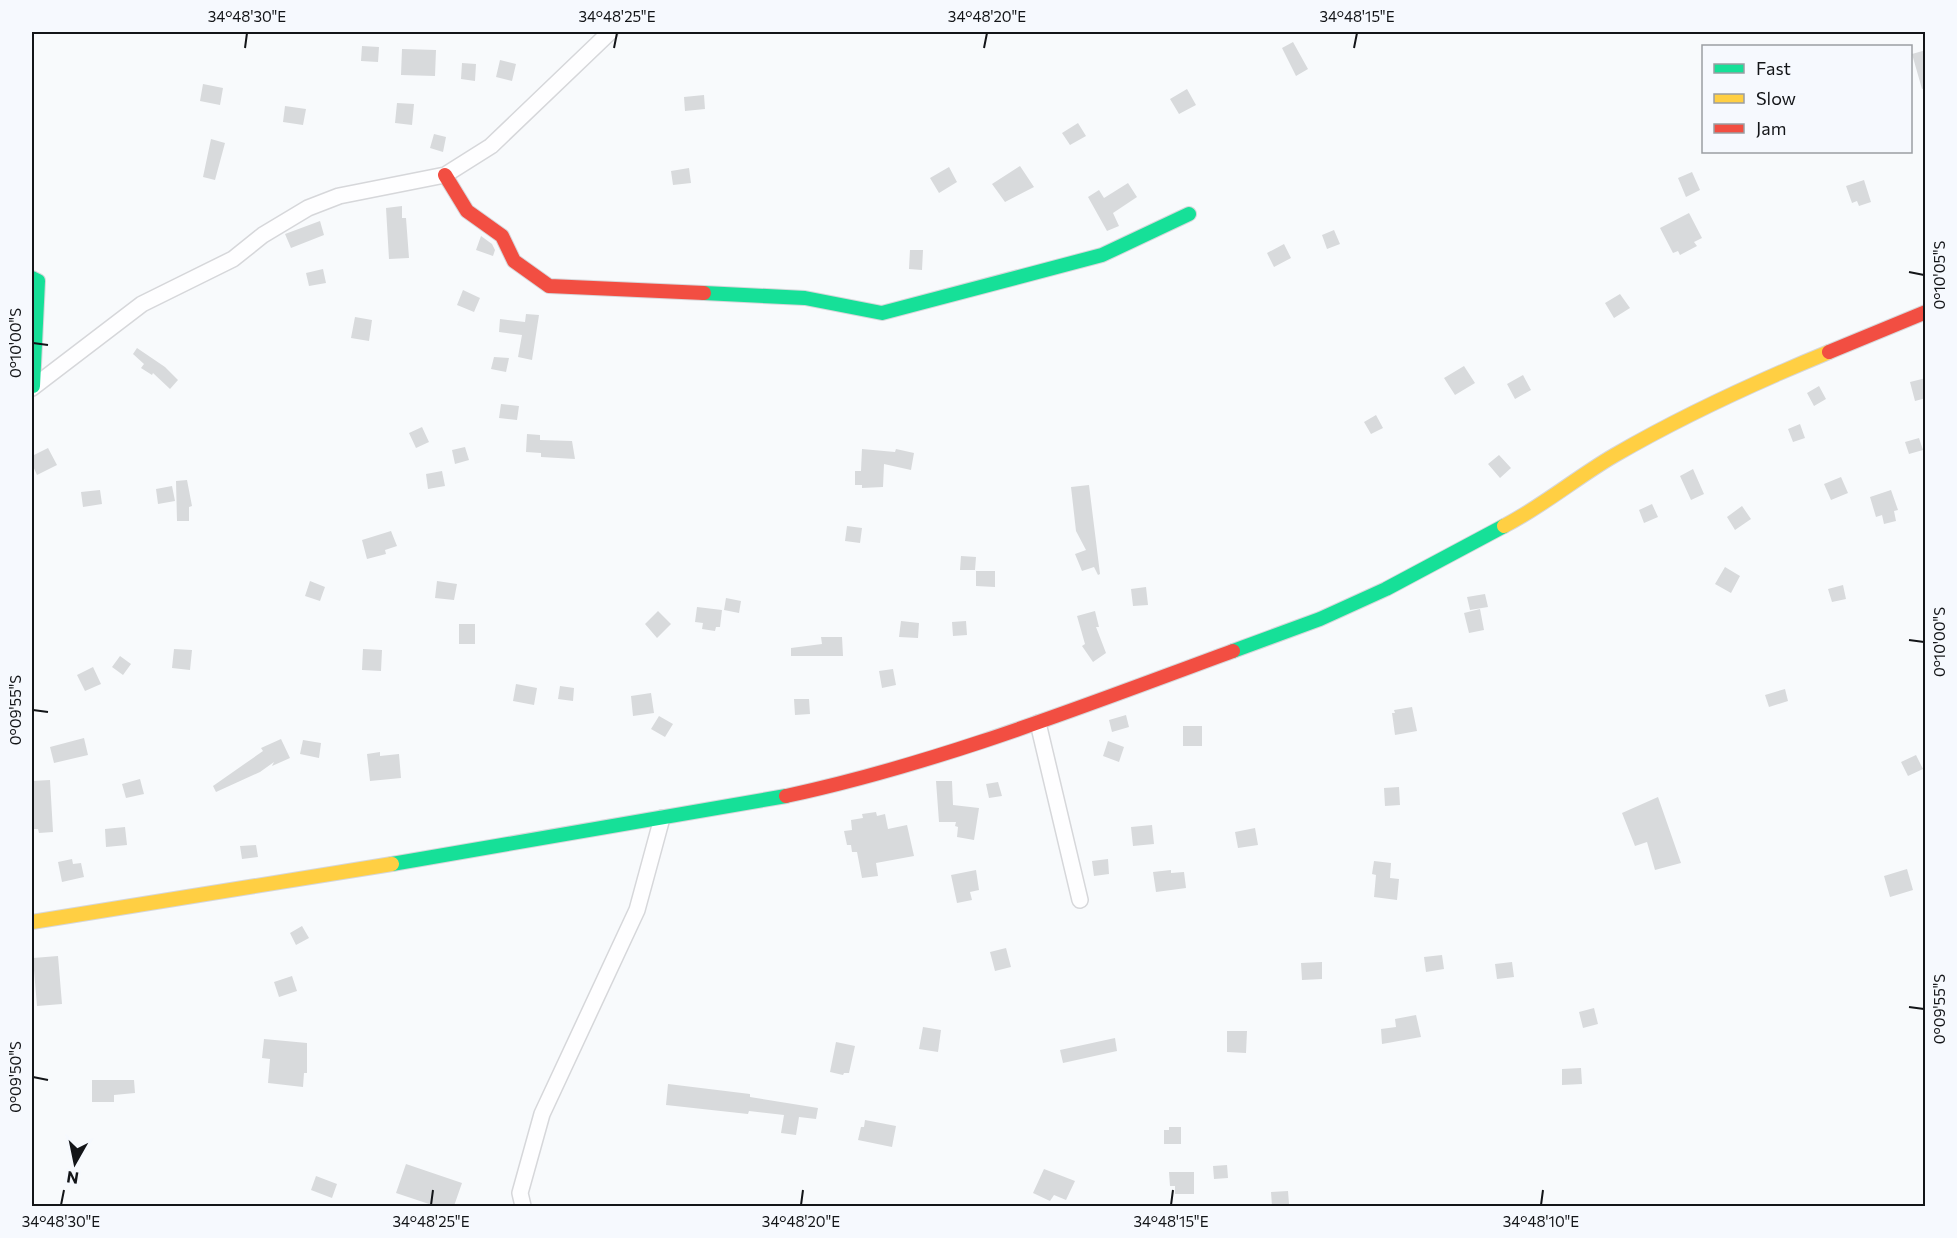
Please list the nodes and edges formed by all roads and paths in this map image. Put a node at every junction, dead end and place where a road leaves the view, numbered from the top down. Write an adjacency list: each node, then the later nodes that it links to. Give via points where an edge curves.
1 (610, 32): 2 (street, via 491,146)
2 (445, 175): 3 (street, via 467,211 502,236 514,261 549,286 806,298 882,313 1102,255); 6 (street, via 339,196 308,208 233,259 142,304)
3 (1189, 214)
4 (32, 278): 6 (street, via 38,280)
5 (1926, 312): 7 (street, via 1759,381 1664,428 1510,523 1386,590 1309,623)
6 (32, 387)
7 (1038, 723): 8 (street, via 899,769 788,796); 9 (street)
8 (662, 818): 10 (street); 11 (street, via 637,910 542,1114 520,1193)
9 (1080, 900)
10 (32, 922)
11 (523, 1206)

